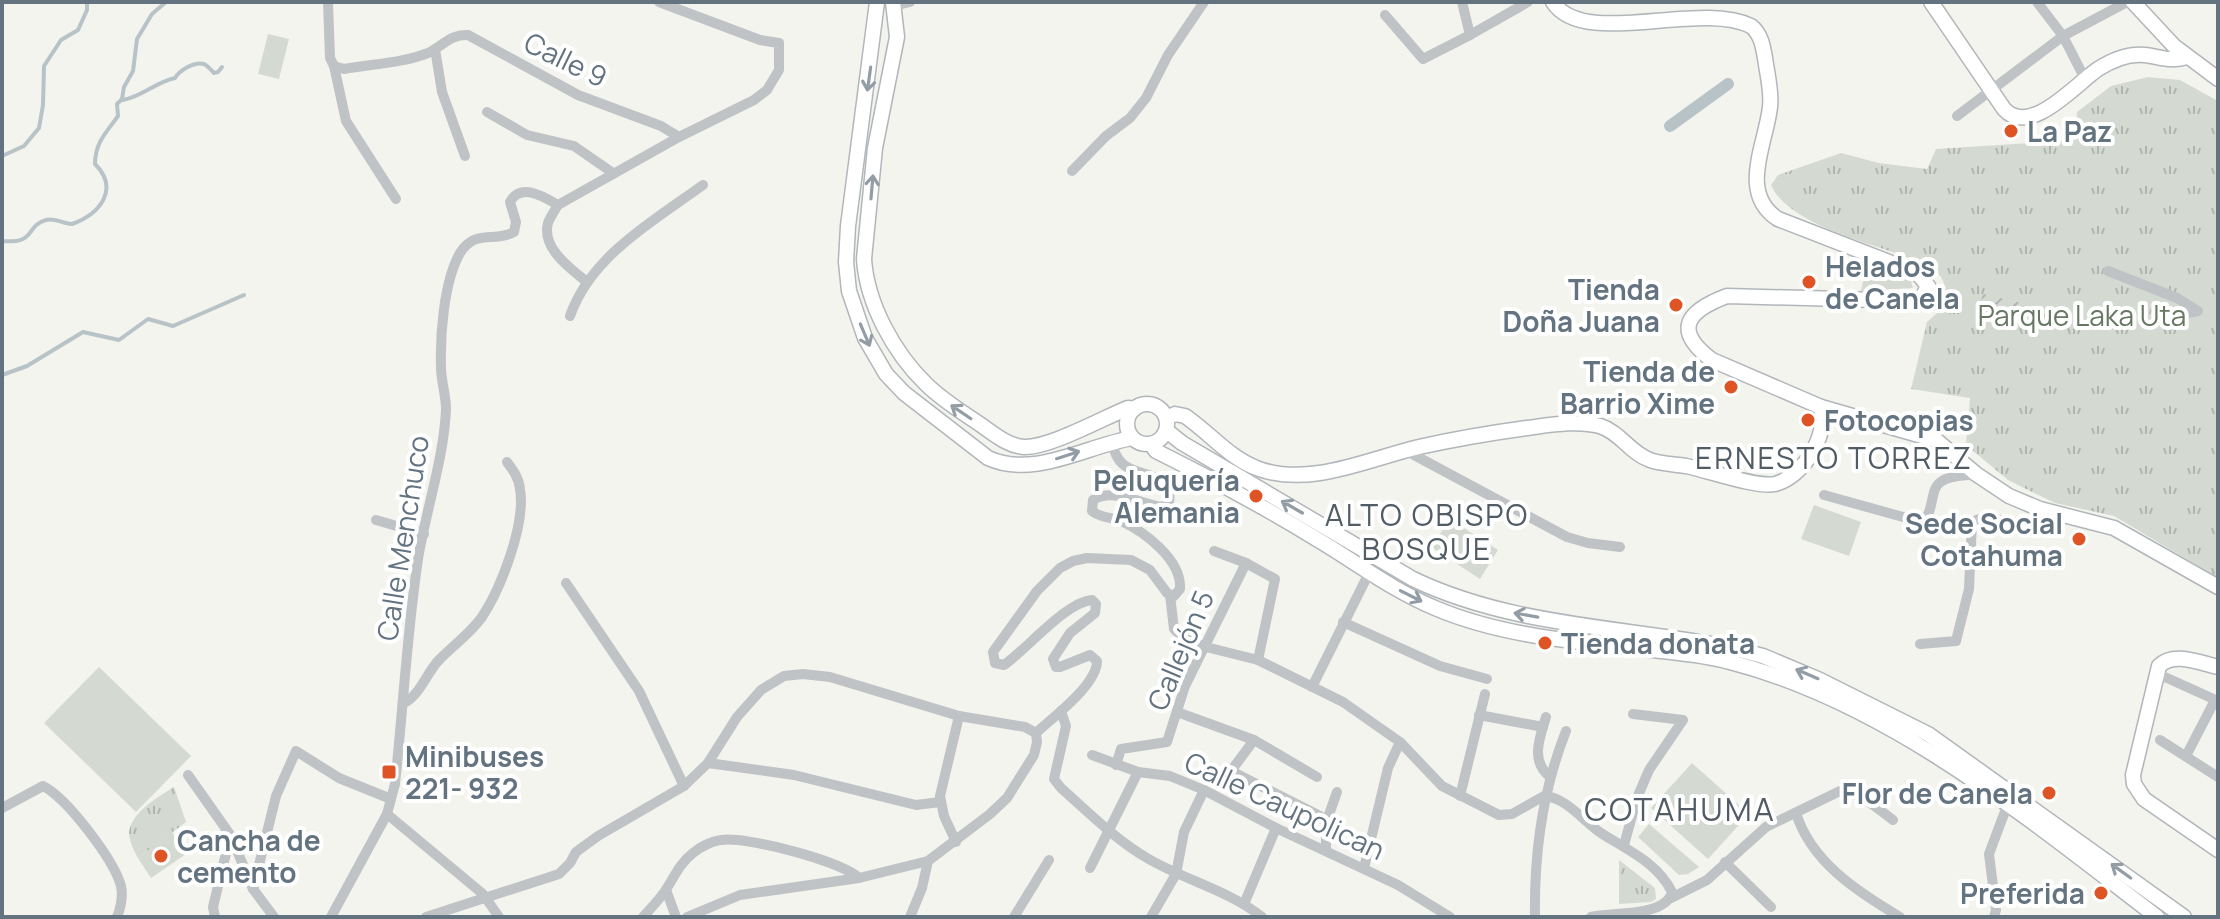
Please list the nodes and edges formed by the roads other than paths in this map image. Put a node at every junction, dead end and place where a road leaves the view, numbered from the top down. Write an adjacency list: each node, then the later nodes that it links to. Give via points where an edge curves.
1 (328, 2): 18 (street)
2 (659, 2): 24 (street, via 779,43 779,70 767,90)
3 (877, 2): 39 (main road, one-way to 39, via 846,262 849,291 875,358 904,393 1003,465 1030,466)
4 (910, 2): 12 (street)
5 (1204, 2): 26 (street, via 1138,108)
6 (1462, 2): 14 (street)
7 (1528, 2): 14 (street)
8 (1553, 2): 35 (main road, via 1579,19 1698,10 1753,27 1763,44 1771,105 1758,170 1762,206 1778,219 1907,269 1925,281 1927,292 1914,301 1727,296 1695,312 1689,331 1704,354)
9 (1931, 2): 21 (main road)
10 (2037, 2): 15 (street)
11 (2130, 2): 15 (street); 17 (main road)
12 (893, 4): 36 (main road, one-way to 12, via 1037,446 1019,447 925,384 894,343 872,298 864,259 875,148 897,37)
13 (1385, 15): 14 (street, via 1423,59)
14 (1470, 35)
15 (2063, 36): 19 (street); 21 (street)
16 (435, 49): 18 (street, via 344,69); 24 (street, Calle 9, via 458,34 468,35 578,95); 25 (street, via 442,92)
17 (2187, 57): 19 (main road, via 2175,61 2130,55); 20 (main road)
18 (334, 66): 29 (street, via 346,121)
19 (2085, 79): 21 (main road, via 2051,107 2025,117 2008,114)
20 (2218, 79)
21 (1992, 89): 23 (street)
22 (487, 112): 27 (street, via 527,135 574,146)
23 (1957, 116)
24 (679, 137): 27 (street)
25 (465, 156)
26 (1072, 171)
27 (613, 173): 30 (street)
28 (703, 185): 32 (street, via 608,257)
29 (396, 199)
30 (558, 205): 32 (street, via 548,236 554,250); 47 (street, Calle Menchuco, via 539,194 515,196 510,202 514,232 473,240 454,266 441,367 446,408)
31 (2108, 271): 33 (street)
32 (587, 282): 34 (street)
33 (2190, 306)
34 (570, 316)
35 (1821, 407): 41 (main road, via 1824,423 1809,456 1777,484 1649,460 1614,433 1584,424 1473,435); 43 (main road, via 1936,440)
36 (1134, 409): 37 (main road, via 1153,405); 38 (main road, via 1127,426)
37 (1167, 424): 40 (main road, via 1158,442); 41 (main road, via 1175,414 1185,416 1247,464 1290,475); 137 (main road, one-way to 37, via 1928,734 1820,680 1728,647 1494,609 1445,594 1182,443)
38 (1132, 438): 39 (main road); 40 (main road)
39 (1112, 442): 54 (street, via 1124,466 1163,481 1169,503 1162,507 1101,495 1090,508 1138,531 1170,561 1181,584 1178,593)
40 (1151, 444): 51 (main road)
41 (1409, 449): 48 (street, via 1567,537)
42 (507, 462): 65 (street, via 520,488 521,505 500,583 481,619)
43 (1976, 474): 44 (street, via 1937,485 1929,515 1921,522); 45 (main road, via 2021,502)
44 (1824, 495)
45 (2064, 514): 53 (main road, via 2114,528); 56 (street, via 2060,522 2040,527 1982,518 1972,522 1969,589 1956,641)
46 (376, 520): 47 (street)
47 (424, 534): 65 (street, Calle Menchuco)
48 (1620, 547)
49 (1214, 551): 50 (street)
50 (1246, 563): 57 (street, Callejón 5); 58 (street, via 1275,579)
51 (1370, 571): 55 (street); 92 (main road, one-way to 92, via 1436,608 1491,627 1728,661 1762,671 1910,738)
52 (566, 583): 85 (street, via 639,691)
53 (2218, 587)
54 (1170, 595): 57 (street, via 1174,629); 66 (street, via 1150,570 1131,560 1109,558 1073,561 1037,591 992,658 1004,665 1070,608 1095,602 1095,613 1070,633 1053,659 1060,667 1086,655 1097,661 1086,685)
55 (1343, 622): 61 (street, via 1440,666); 62 (street)
56 (1920, 644)
57 (1206, 647): 58 (street); 67 (street, Callejón 5)
58 (1258, 660): 62 (street)
59 (2218, 667): 60 (main road, via 2172,659)
60 (2156, 673): 64 (street); 103 (main road, via 2134,784 2144,799)
61 (1487, 679)
62 (1312, 687): 75 (street)
63 (1485, 694): 69 (street)
64 (2217, 700): 77 (street)
65 (404, 703): 90 (street, Calle Menchuco)
66 (1061, 711): 72 (street); 99 (street, via 1066,726 1054,779)
67 (1177, 712): 73 (street); 79 (street, Callejón 5, via 1167,742 1121,749)
68 (1633, 714): 102 (street, via 1683,720 1649,770)
69 (1479, 715): 82 (street, via 1544,722 1538,757); 89 (street)
70 (959, 716): 72 (street); 78 (street, via 830,677 784,676 745,708); 91 (street)
71 (1566, 731): 82 (street)
72 (1036, 733): 101 (street, via 1034,755 1013,790)
73 (1254, 740): 83 (street); 97 (street, via 1231,771)
74 (2160, 740): 77 (street)
75 (1400, 742): 89 (street, via 1442,786); 109 (street)
76 (1092, 755): 79 (street, Calle Caupolican)
77 (2186, 756): 84 (street)
78 (708, 763): 85 (street); 91 (street, via 794,775 916,805)
79 (1116, 765): 80 (street, Calle Caupolican)
80 (1138, 772): 86 (street, Calle Caupolican, via 1170,776); 99 (street)
81 (188, 775): 100 (street)
82 (1549, 776): 88 (street)
83 (1317, 777)
84 (2218, 777)
85 (684, 786): 115 (street, via 598,836 559,874)
86 (1204, 790): 98 (street, Calle Caupolican); 110 (street, via 1184,832)
87 (1337, 792): 97 (street)
88 (1548, 795): 89 (street, via 1499,815); 102 (street); 132 (street, via 1535,861)
89 (1460, 796)
90 (391, 799): 95 (street, Calle Menchuco); 112 (street, via 339,778 296,751 276,796)
91 (940, 802): 101 (street)
92 (2007, 806): 135 (street, via 1989,854); 136 (main road)
93 (2, 808): 118 (street, via 43,786 59,799 116,874 122,897)
94 (1796, 813): 96 (street, via 1840,791 1867,800); 107 (street, via 1757,834); 134 (street, via 1803,831 1839,876)
95 (387, 814): 115 (street); 121 (street, Calle Menchuco)
96 (1893, 820)
97 (1326, 823): 104 (street)
98 (1276, 828): 104 (street, Calle Caupolican); 116 (street)
99 (1110, 830): 108 (street); 110 (street)
100 (231, 836): 112 (street); 119 (street)
101 (956, 842): 106 (street)
102 (1624, 845): 114 (street, via 1661,874)
103 (2218, 850)
104 (1326, 851): 109 (street, Calle Caupolican)
105 (1049, 860): 128 (street)
106 (928, 861): 111 (street); 127 (street)
107 (1725, 862): 114 (street, via 1707,880); 117 (street)
108 (1090, 868)
109 (1364, 868): 131 (street, Calle Caupolican)
110 (1176, 874): 116 (street); 129 (street)
111 (859, 878): 113 (street, via 830,862 720,840 693,852); 126 (street, via 740,895)
112 (253, 889): 120 (street)
113 (666, 890): 124 (street); 125 (street)
114 (1671, 898): 133 (street, via 1658,908)
115 (488, 899): 122 (street); 123 (street)
116 (1244, 904): 130 (street)
117 (1771, 907)
118 (117, 917)
119 (215, 917)
120 (274, 917)
121 (331, 917)
122 (426, 917)
123 (499, 917)
124 (643, 917)
125 (676, 917)
126 (687, 917)
127 (910, 917)
128 (1014, 917)
129 (1151, 917)
130 (1262, 917)
131 (1450, 917)
132 (1535, 917)
133 (1591, 917)
134 (1900, 917)
135 (1994, 917)
136 (2157, 917)
137 (2184, 917)

